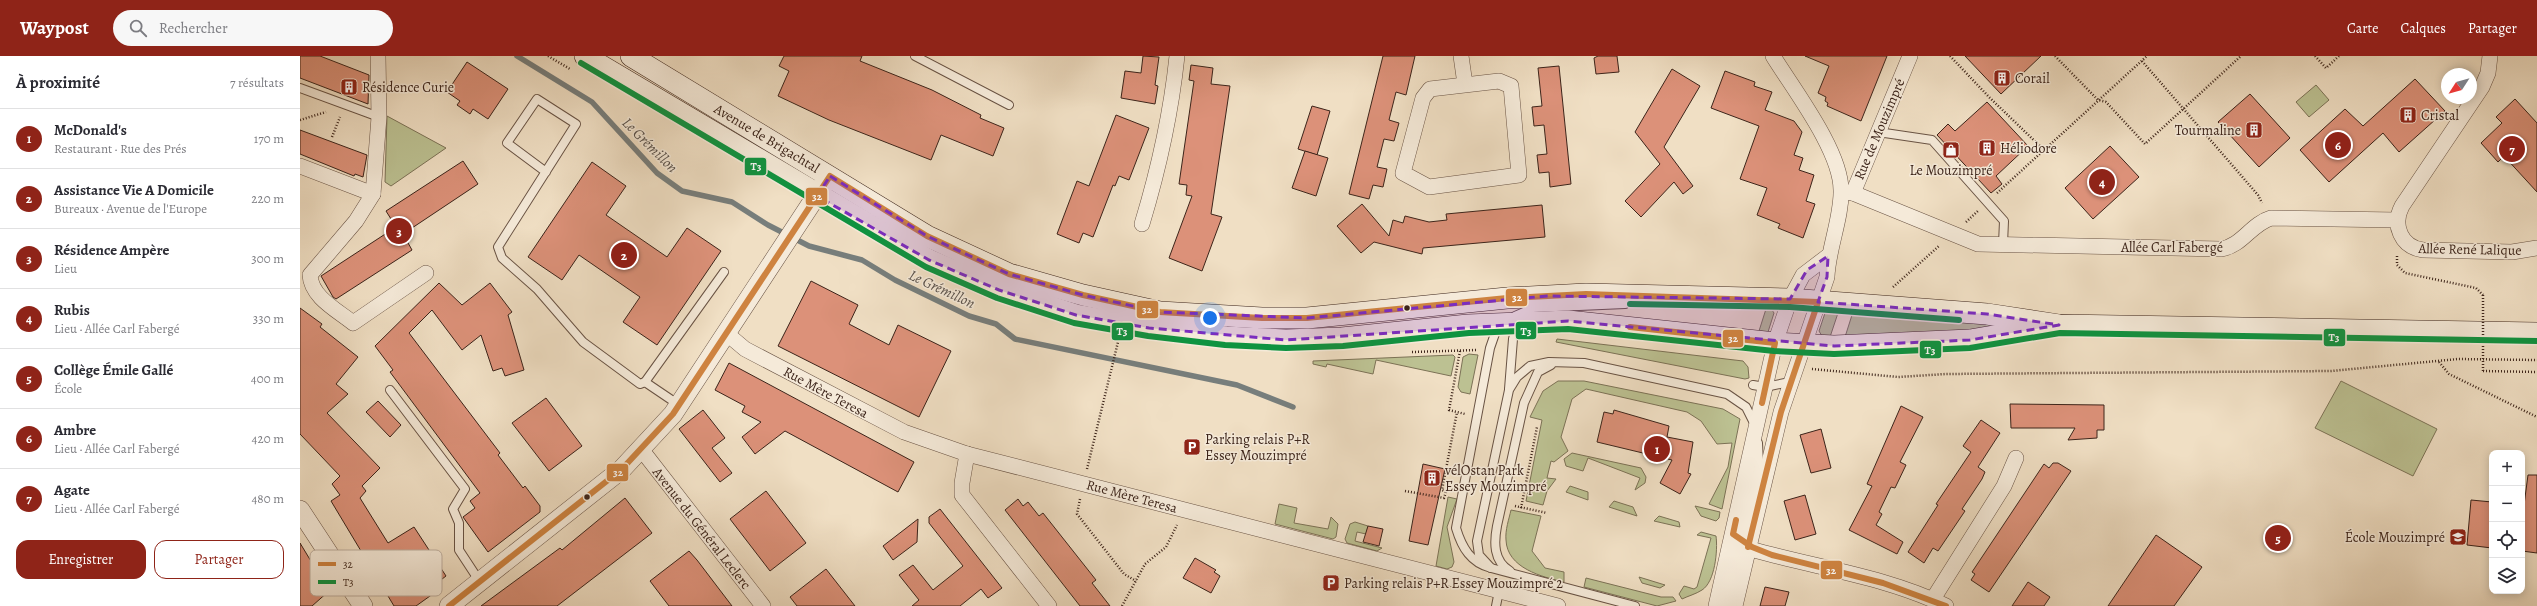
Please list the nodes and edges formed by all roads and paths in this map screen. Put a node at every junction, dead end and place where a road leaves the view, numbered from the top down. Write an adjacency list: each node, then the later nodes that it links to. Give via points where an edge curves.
1 (378, 56): 23 (street)
2 (585, 56): 33 (main road, Avenue de Brigachtal)
3 (631, 56): 30 (main road, Avenue de Brigachtal)
4 (916, 56): 21 (lane)
5 (1177, 56): 37 (street, via 1172,104 1156,178)
6 (1461, 56): 17 (street)
7 (1773, 56): 31 (street, via 1832,152)
8 (1910, 56): 25 (street, Rue de Mouzimpré)
9 (1950, 56): 27 (path, via 1989,98)
10 (2055, 56): 19 (path)
11 (2147, 56): 16 (path)
12 (2242, 56): 22 (path)
13 (2316, 56): 14 (path, via 2326,68)
14 (2339, 56)
15 (2490, 56): 36 (street, via 2488,73 2482,87 2402,206)
16 (2142, 61): 19 (path); 22 (path)
17 (1465, 84): 17 (street, via 1430,89 1423,98 1403,173 1429,187 1519,175 1511,86 1499,81)
18 (300, 88): 20 (lane)
19 (2098, 100): 22 (path, via 2106,102 2145,144); 27 (path)
20 (345, 105): 23 (lane); 24 (path); 26 (path)
21 (1009, 105)
22 (2184, 108): 35 (path, via 2258,195 2262,203)
23 (379, 117): 32 (street)
24 (300, 120)
25 (1878, 132): 31 (street, Rue de Mouzimpré); 34 (lane, via 1932,140)
26 (332, 137)
27 (2044, 150): 34 (path)
28 (300, 166): 32 (street)
29 (546, 172): 29 (lane, via 576,124 537,99 508,143); 63 (lane, via 498,247 502,258 537,289 583,342 640,384)
30 (830, 176): 33 (street); 46 (main road, Avenue de Brigachtal, via 927,236 1009,274 1083,295 1160,312 1308,318 1506,298 1586,294)
31 (1847, 192): 38 (street, Allée Carl Fabergé); 42 (street)
32 (373, 194): 44 (street, via 356,221 310,275 313,288 353,323)
33 (817, 196): 49 (main road, Avenue de Brigachtal, via 929,260 999,290 1076,315 1164,330 1286,340 1342,338); 51 (street)
34 (1988, 202): 38 (path); 40 (lane, via 2004,221)
35 (2264, 220): 36 (street, via 2288,217); 40 (street, Allée Carl Fabergé, via 2234,245 2221,249)
36 (2397, 220): 39 (street, Allée René Lalique)
37 (1142, 224)
38 (1954, 234): 40 (street, Allée Carl Fabergé, via 1978,244); 45 (path)
39 (2404, 242): 41 (street, Allée René Lalique, via 2410,247 2423,250 2512,252); 61 (path, bridge, via 2396,259 2397,265 2405,273 2476,288 2483,296 2482,371)
40 (2003, 244)
41 (2537, 248)
42 (1828, 256): 47 (street, via 1807,270); 48 (street, via 1827,277)
43 (724, 272): 63 (lane)
44 (426, 273)
45 (1892, 289)
46 (1666, 297): 47 (main road, Avenue de Brigachtal); 49 (lane, via 1610,306 1533,308)
47 (1790, 299): 48 (main road, Avenue de Brigachtal); 53 (street)
48 (1818, 302): 50 (main road, Avenue de Brigachtal, via 1987,314); 54 (street)
49 (1513, 320): 53 (main road, Avenue de Brigachtal, via 1568,321); 67 (lane); 87 (lane, via 1490,348 1456,528 1460,543 1471,558 1480,565)
50 (2059, 325): 52 (main road, Avenue de Brigachtal); 54 (main road, Avenue de Brigachtal, via 1970,340 1834,346)
51 (726, 333): 68 (street); 75 (street, Rue Mère Teresa, via 745,350 897,429)
52 (2537, 333)
53 (1776, 343): 54 (main road, Avenue de Brigachtal); 65 (street)
54 (1803, 344): 64 (street)
55 (1117, 346): 62 (path)
56 (1460, 350): 69 (path, via 1449,410)
57 (2537, 360): 59 (path)
58 (1570, 361): 67 (lane, via 1541,362 1530,366 1517,377); 73 (lane, via 1727,394 1746,407); 88 (lane, via 1544,366 1538,372 1524,403 1494,543 1499,561)
59 (2439, 361): 60 (path, via 2331,371 1946,374 1898,377); 71 (path, via 2449,374)
60 (1804, 368)
61 (2537, 372)
62 (1108, 381)
63 (645, 382): 68 (lane)
64 (1790, 382): 65 (lane); 85 (street)
65 (1759, 386): 73 (street)
66 (390, 390): 89 (lane, via 466,489 453,509 459,523 459,550)
67 (1509, 390): 87 (lane, via 1477,541 1479,555)
68 (680, 405): 74 (street)
69 (1457, 412): 70 (path); 78 (path, via 1442,490)
70 (1471, 415)
71 (2537, 417)
72 (1537, 427): 81 (path)
73 (1757, 429): 85 (street)
74 (641, 449): 89 (street, via 622,469); 96 (street, Avenue du Général Leclerc)
75 (967, 454): 83 (street, Rue Mère Teresa); 97 (street, via 962,495)
76 (2016, 458): 92 (street, via 2004,486)
77 (1405, 491): 78 (path, via 1444,498)
78 (1446, 492): 79 (path)
79 (1450, 492)
80 (1512, 506): 81 (path)
81 (1521, 508): 84 (path)
82 (300, 510): 86 (street)
83 (1185, 510): 90 (street, Rue Mère Teresa); 98 (path, via 1166,548 1145,564)
84 (1547, 513)
85 (1740, 541): 92 (street); 93 (street); 93 (lane, via 1731,582); 102 (street)
86 (326, 550)
87 (1491, 568): 88 (lane)
88 (1517, 575): 101 (lane)
89 (480, 582): 95 (street)
90 (1499, 591): 99 (lane); 100 (street, Rue Mère Teresa)
91 (356, 596): 94 (street)
92 (1932, 599): 103 (street)
93 (1717, 605)
94 (363, 606)
95 (449, 606)
96 (763, 606)
97 (1049, 606)
98 (1122, 606)
99 (1496, 606)
100 (1558, 606)
101 (1635, 606)
102 (1735, 606)
103 (1946, 606)

